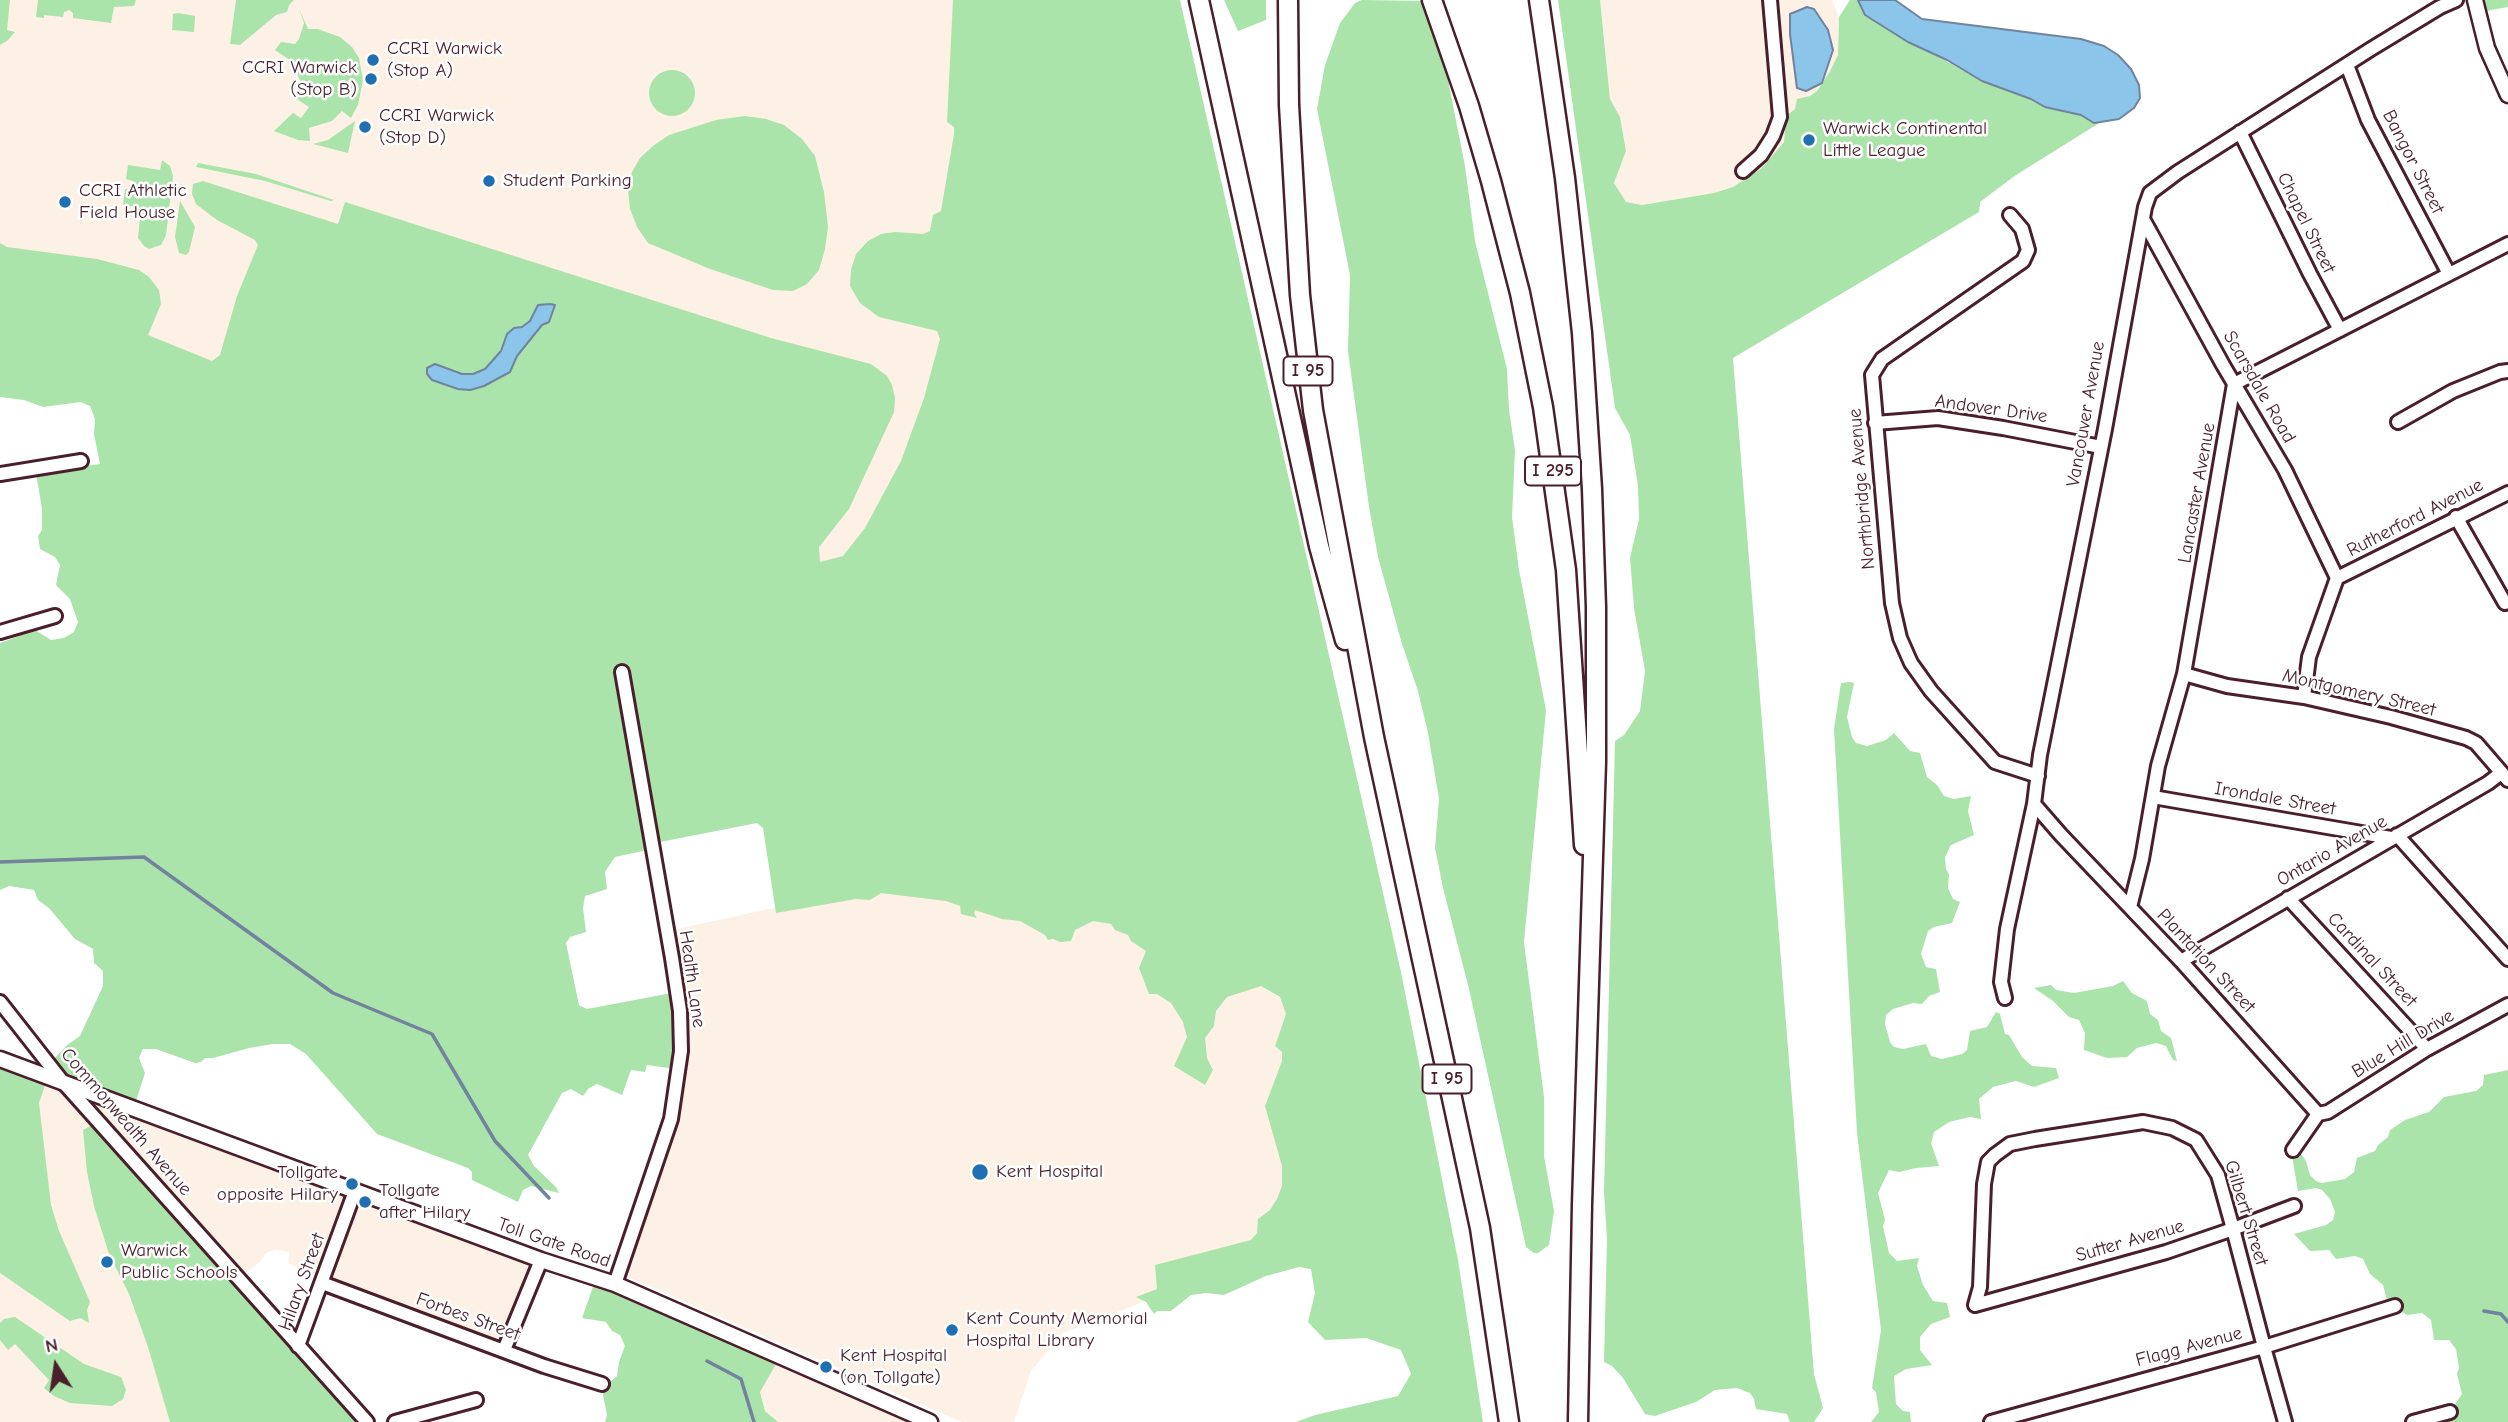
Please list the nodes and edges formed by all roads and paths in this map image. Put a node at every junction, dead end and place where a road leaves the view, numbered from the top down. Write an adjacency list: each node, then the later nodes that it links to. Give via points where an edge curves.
1 (1199, 0): 33 (highway, via 1319,546)
2 (1288, 0): 33 (highway, I 95, via 1289,105 1308,372)
3 (1432, 0): 41 (highway, I 295, via 1494,193 1543,407 1569,608)
4 (1539, 0): 41 (highway, via 1570,216 1590,450 1597,685)
5 (1770, 0): 11 (street, via 1780,117 1761,155)
6 (2456, 0): 8 (street, Vancouver Avenue)
7 (2475, 0): 9 (main road, via 2487,48)
8 (2347, 65): 10 (street, Vancouver Avenue); 15 (street, Bangor Street, via 2368,120)
9 (2507, 90)
10 (2240, 132): 13 (street, Vancouver Avenue, via 2150,193); 16 (street, Chapel Street)
11 (1743, 170)
12 (2010, 215): 20 (street, Northbridge Avenue, via 2022,229 2028,250 2023,261 1882,359 1871,375)
13 (2143, 219): 18 (street, Scarsdale Road); 21 (street, Vancouver Avenue)
14 (2508, 244): 15 (street)
15 (2449, 274): 16 (street)
16 (2340, 330): 18 (street)
17 (2508, 371): 19 (street, via 2453,391)
18 (2234, 384): 26 (street, Scarsdale Road, via 2285,470); 31 (street, Lancaster Avenue)
19 (2398, 422)
20 (1875, 423): 21 (street, Andover Drive, via 1938,418); 34 (street, Northbridge Avenue, via 1892,603 1911,663 1995,762)
21 (2101, 447): 34 (street, Vancouver Avenue)
22 (81, 461): 23 (street)
23 (0, 474)
24 (2508, 492): 25 (street, Rutherford Avenue)
25 (2456, 517): 26 (street, Rutherford Avenue); 27 (street)
26 (2337, 578): 32 (street, Rutherford Avenue, via 2309,657)
27 (2505, 603)
28 (55, 616): 29 (street)
29 (0, 632)
30 (622, 672): 57 (street, Health Lane, via 674,971 681,1051 671,1119)
31 (2184, 674): 32 (street, Montgomery Street, via 2227,686); 36 (street, Lancaster Avenue)
32 (2304, 697): 35 (street, Montgomery Street, via 2466,738 2476,743)
33 (1374, 737): 69 (highway, I 95, via 1480,1228)
34 (2038, 776): 37 (street, Vancouver Avenue)
35 (2504, 777): 38 (street, Ontario Avenue)
36 (2153, 797): 38 (street, Irondale Street); 40 (street, Lancaster Avenue)
37 (2034, 804): 40 (street, Plantation Street); 44 (street, Vancouver Avenue, via 2007,929 2001,982)
38 (2394, 837): 39 (street, Ontario Avenue); 42 (street)
39 (2288, 898): 43 (street, Ontario Avenue); 47 (street, Cardinal Street)
40 (2130, 907): 43 (street, Plantation Street)
41 (1590, 957): 70 (highway)
42 (2508, 959)
43 (2181, 961): 50 (street, Plantation Street)
44 (2005, 998)
45 (0, 1002): 49 (street, Commonwealth Avenue)
46 (2508, 1005): 47 (street, Blue Hill Drive)
47 (2427, 1049): 50 (street, Blue Hill Drive)
48 (0, 1059): 49 (main road, Toll Gate Road)
49 (62, 1081): 52 (main road, Toll Gate Road); 60 (street, Commonwealth Avenue)
50 (2318, 1114): 51 (street)
51 (2293, 1150)
52 (355, 1191): 55 (main road, Toll Gate Road); 56 (street, Hilary Street)
53 (2294, 1206): 54 (street, Sutter Avenue)
54 (2232, 1229): 58 (street, Sutter Avenue); 58 (street, Gilbert Street, via 2218,1175 2208,1156 2196,1140 2172,1128 2144,1122 2010,1144 1988,1163); 61 (street, Gilbert Street)
55 (541, 1260): 57 (main road, Toll Gate Road); 62 (street)
56 (322, 1283): 60 (street, Hilary Street); 62 (street, Forbes Street)
57 (615, 1284): 68 (main road, Toll Gate Road)
58 (1975, 1305)
59 (2395, 1306): 61 (street, Flagg Avenue)
60 (298, 1346): 66 (street, Commonwealth Avenue)
61 (2264, 1347): 71 (street, Flagg Avenue); 72 (street, Gilbert Street)
62 (504, 1350): 63 (street, Forbes Street)
63 (602, 1384)
64 (476, 1400): 67 (street)
65 (2449, 1412): 73 (street)
66 (367, 1422)
67 (395, 1422)
68 (930, 1422)
69 (1510, 1422)
70 (1578, 1422)
71 (1991, 1422)
72 (2285, 1422)
73 (2413, 1422)

